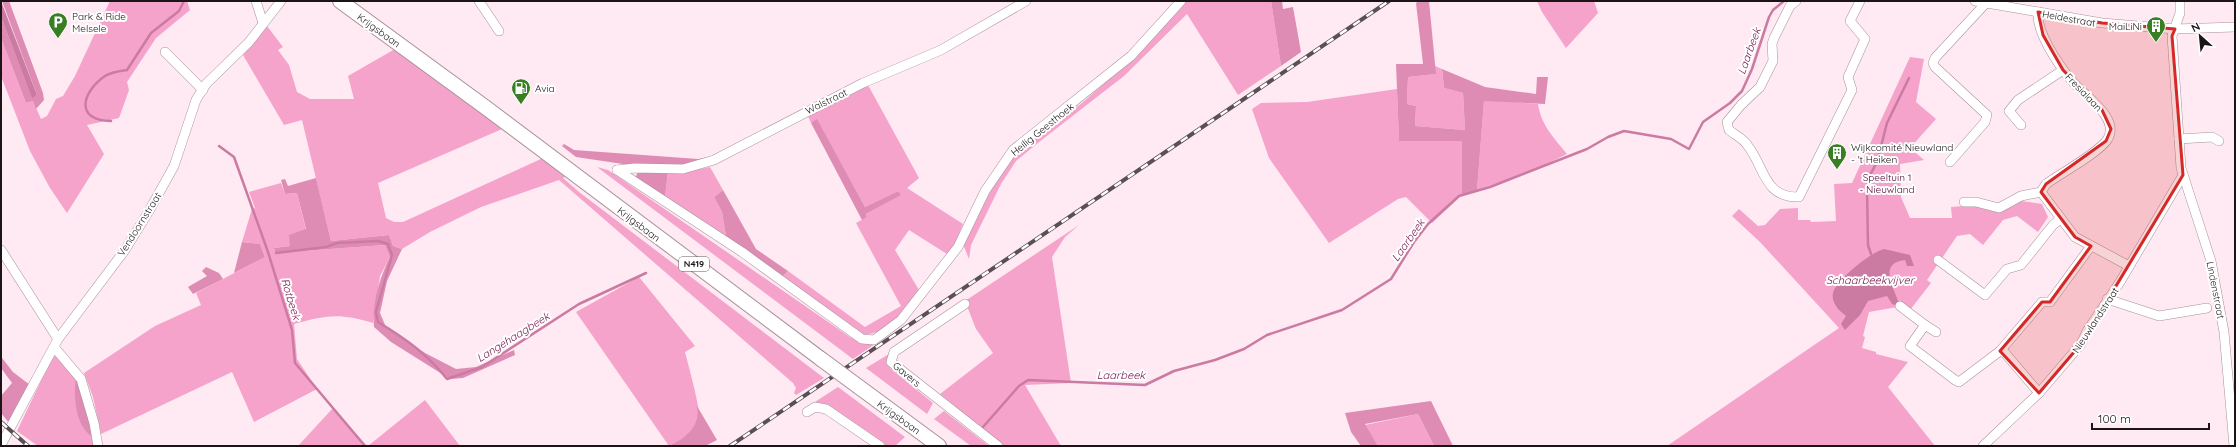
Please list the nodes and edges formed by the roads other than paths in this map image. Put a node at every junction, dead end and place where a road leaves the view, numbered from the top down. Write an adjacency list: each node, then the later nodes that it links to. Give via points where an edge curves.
1 (256, 1): 13 (street)
2 (281, 1): 13 (street, Vendoornstraat)
3 (340, 1): 46 (main road, Krijgsbaan / N419, bridge)
4 (479, 1): 16 (street)
5 (1026, 1): 38 (street, Walstraat, via 941,50 863,83 714,160 683,169 617,170 742,252)
6 (1181, 1): 38 (street, Heilig Geesthoek, via 1131,56 1013,150 985,191 958,247 905,314 887,332 874,340)
7 (1796, 1): 8 (street, via 1790,6 1774,38 1773,61 1760,87 1730,117 1728,126 1732,133 1743,139 1749,147 1767,182 1782,195 1799,197 1852,90 1848,77 1865,39 1850,21)
8 (1860, 1)
9 (1975, 1): 11 (street, Heidestraat)
10 (2180, 1): 15 (street, Lindenstraat, via 2180,13)
11 (1986, 3): 12 (street, Heidestraat); 23 (street, via 1933,63 1987,115 1985,122)
12 (2038, 12): 15 (street, Heidestraat, via 2102,23); 18 (street, Fresialaan, via 2037,21 2043,35)
13 (263, 23): 19 (street, Vendoornstraat, via 249,42)
14 (2235, 27): 15 (street, Heidestraat)
15 (2175, 29): 21 (street, Lindenstraat, via 2172,36)
16 (499, 31)
17 (165, 52): 19 (street)
18 (2063, 70): 20 (street, via 2018,100 2009,111); 25 (street, Fresialaan, via 2102,110 2111,129 2106,141 2046,184)
19 (203, 90): 39 (street, Vendoornstraat, via 196,100 174,166 149,211 125,250)
20 (2021, 126)
21 (2179, 139): 22 (street, via 2212,137); 24 (street, Lindenstraat)
22 (2219, 141)
23 (1950, 162)
24 (2183, 175): 31 (street, Nieuwlandstraat); 49 (street, Lindenstraat, via 2211,261 2224,332)
25 (2041, 192): 26 (street, via 2021,196 1999,208 1976,202); 27 (street)
26 (1964, 202)
27 (2060, 220): 28 (street, via 2075,237); 30 (street, via 2053,225 2021,265 2007,269 1985,295)
28 (2091, 246): 31 (street); 40 (street, via 2050,302 2042,302)
29 (1, 250): 39 (street)
30 (1938, 260)
31 (2129, 266): 32 (street, Nieuwlandstraat)
32 (2107, 299): 35 (street, via 2159,316); 41 (street, Nieuwlandstraat, via 2081,344)
33 (965, 304): 47 (street, Gavers, via 894,352 891,362)
34 (1900, 306): 36 (street)
35 (2207, 308)
36 (1925, 325): 37 (street); 40 (street, via 1910,346 1959,382)
37 (1936, 332)
38 (862, 339)
39 (56, 343): 43 (street, Vendoornstraat); 44 (street, via 81,379)
40 (2000, 351): 41 (street)
41 (2039, 393): 48 (street, Nieuwlandstraat)
42 (807, 412): 45 (street, via 815,407 826,409)
43 (1, 445)
44 (98, 446)
45 (880, 446)
46 (939, 446)
47 (998, 446)
48 (1983, 446)
49 (2234, 446)

